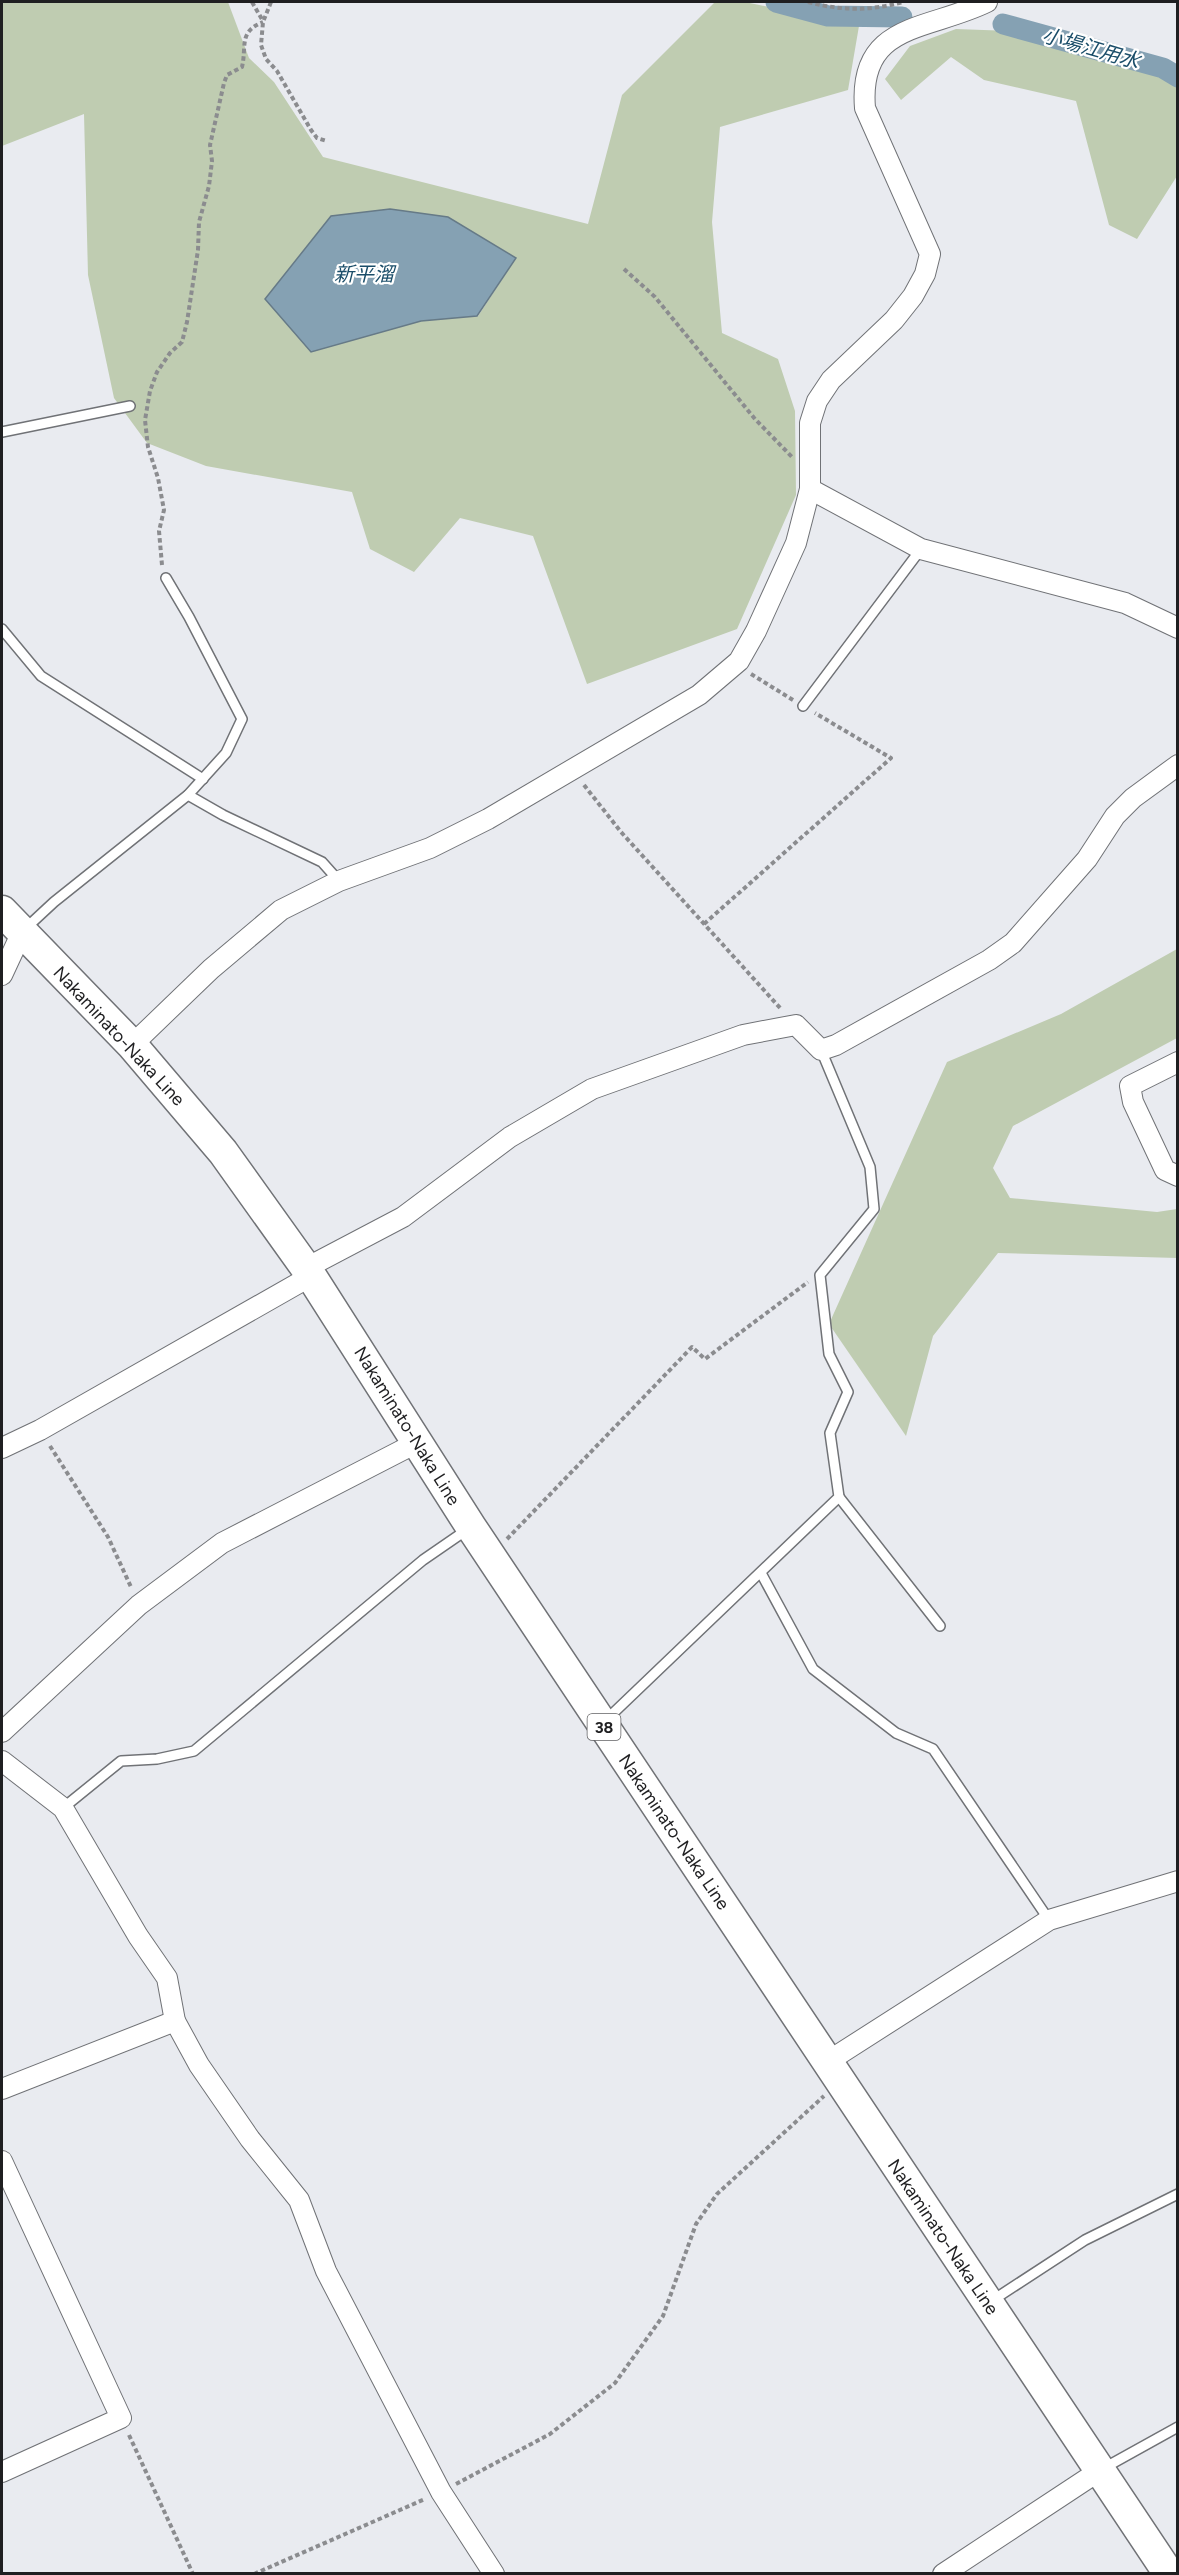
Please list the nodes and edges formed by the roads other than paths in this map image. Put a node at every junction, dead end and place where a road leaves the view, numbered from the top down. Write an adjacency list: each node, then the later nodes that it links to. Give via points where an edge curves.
1 (987, 2): 4 (street, via 892,37 877,50 868,67 863,86 865,108 930,254 913,296 894,320 831,380 817,401 810,423)
2 (130, 406): 3 (lane)
3 (2, 432)
4 (810, 489): 5 (street); 13 (street, via 796,543 756,631 735,665 699,695 488,819 430,848)
5 (921, 549): 7 (street, via 1125,603); 9 (lane)
6 (166, 578): 11 (lane, via 242,719 226,753)
7 (1178, 628)
8 (2, 629): 11 (lane, via 41,676)
9 (803, 706)
10 (1178, 765): 17 (street, via 1115,816 1087,859 1013,943 836,1045)
11 (203, 779): 12 (lane)
12 (188, 795): 13 (lane, via 322,862); 14 (lane, via 54,902)
13 (339, 881): 16 (street, via 281,910 211,969)
14 (12, 921): 15 (street); 16 (main road, Nakaminato-Naka Line / 38)
15 (2, 975)
16 (132, 1045): 20 (main road, Nakaminato-Naka Line / 38, via 224,1152)
17 (820, 1050): 20 (street, via 796,1025 743,1035 592,1089 510,1137 404,1217); 23 (lane, via 870,1167 874,1209 820,1275 829,1354 848,1392 830,1433)
18 (1178, 1062): 19 (street, via 1130,1086 1133,1102 1165,1170)
19 (1178, 1176)
20 (309, 1272): 21 (main road, Nakaminato-Naka Line / 38); 22 (street, via 40,1430)
21 (418, 1442): 24 (main road, Nakaminato-Naka Line / 38); 28 (street, via 222,1543 138,1605)
22 (2, 1448)
23 (839, 1497): 25 (lane); 26 (lane)
24 (471, 1527): 27 (main road, Nakaminato-Naka Line / 38); 30 (lane, via 423,1560 194,1751 121,1761)
25 (761, 1573): 27 (lane); 32 (lane, via 813,1669 896,1733 933,1749)
26 (940, 1626)
27 (602, 1724): 34 (main road, Nakaminato-Naka Line / 38)
28 (2, 1732)
29 (2, 1761): 30 (street)
30 (63, 1808): 33 (street, via 167,1978)
31 (1178, 1881): 32 (street)
32 (1049, 1920): 34 (street)
33 (175, 2021): 35 (street); 42 (street, via 216,2092 299,2200 326,2271 441,2492)
34 (834, 2071): 38 (main road, Nakaminato-Naka Line / 38)
35 (2, 2089)
36 (2, 2161): 41 (street, via 121,2418)
37 (1178, 2194): 38 (lane, via 1086,2240)
38 (987, 2303): 40 (main road, Nakaminato-Naka Line / 38)
39 (1178, 2427): 40 (lane)
40 (1099, 2471): 43 (street); 44 (main road, Nakaminato-Naka Line / 38)
41 (2, 2472)
42 (494, 2574)
43 (943, 2574)
44 (1169, 2574)

